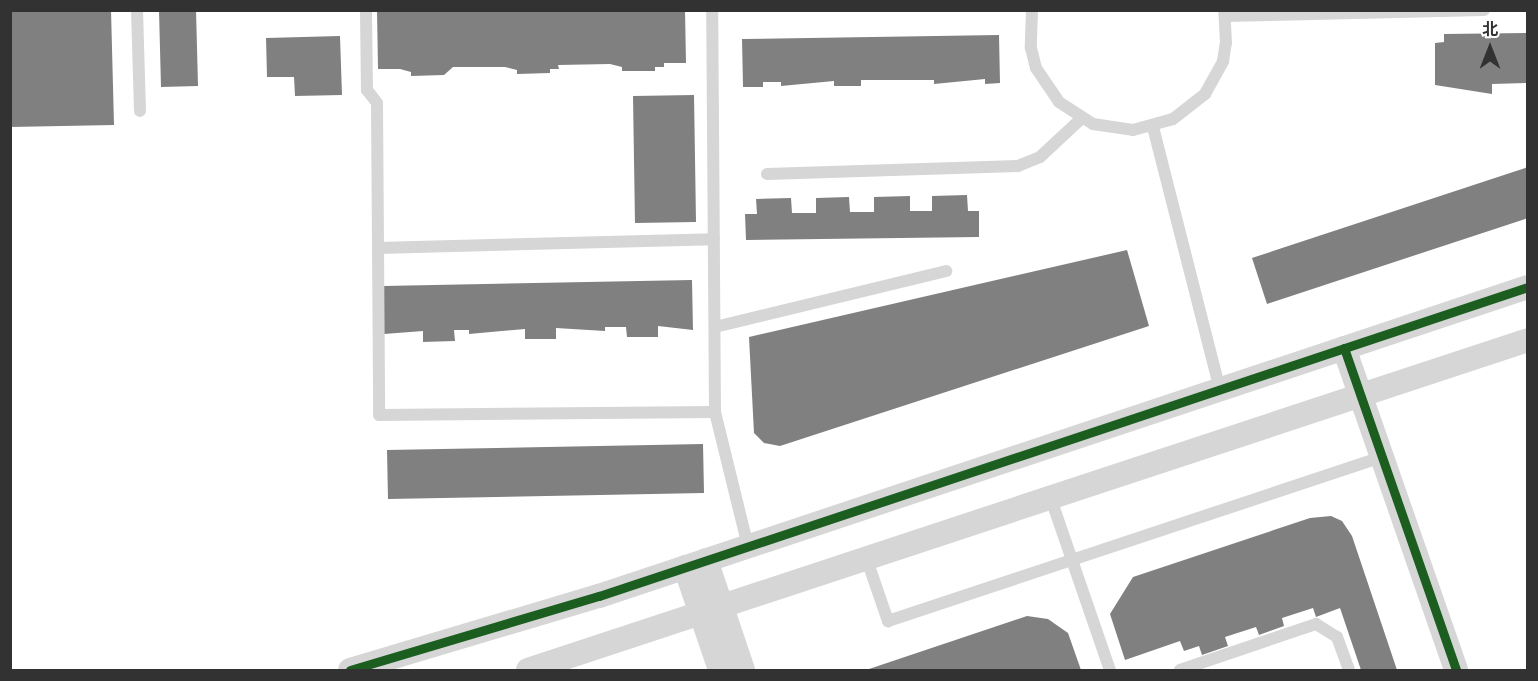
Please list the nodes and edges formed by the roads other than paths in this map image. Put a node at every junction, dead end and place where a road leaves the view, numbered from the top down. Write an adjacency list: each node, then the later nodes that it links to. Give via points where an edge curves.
1 (137, 10): 7 (lane)
2 (366, 10): 12 (lane, via 367,90 377,103)
3 (712, 10): 11 (lane)
4 (1032, 10): 8 (lane, via 1031,48 1036,68 1059,102)
5 (1484, 10): 6 (lane)
6 (1225, 13): 9 (lane, via 1222,61 1205,94 1173,119)
7 (140, 111)
8 (1082, 118): 9 (lane, via 1113,129); 10 (lane, via 1040,157 1018,166)
9 (1154, 127): 18 (lane)
10 (767, 174)
11 (714, 239): 12 (lane); 15 (lane)
12 (378, 248): 20 (lane, via 379,415)
13 (946, 271): 15 (lane)
14 (1527, 287): 17 (street)
15 (715, 327): 20 (lane)
16 (1527, 340): 19 (street)
17 (1344, 348): 18 (street); 19 (street)
18 (1220, 389): 23 (street)
19 (1361, 396): 21 (street); 22 (street)
20 (716, 412): 23 (lane)
21 (1382, 457): 25 (lane); 35 (street)
22 (1051, 499): 24 (street); 25 (lane)
23 (748, 546): 26 (street)
24 (867, 560): 25 (lane, via 888,621); 27 (street)
25 (1072, 560): 32 (lane)
26 (696, 563): 27 (street); 28 (street)
27 (711, 611): 29 (street); 30 (street); 31 (street)
28 (350, 670)
29 (528, 670)
30 (720, 670)
31 (743, 670)
32 (1110, 670)
33 (1180, 670): 34 (lane, via 1317,624 1337,637)
34 (1349, 670)
35 (1456, 670)

